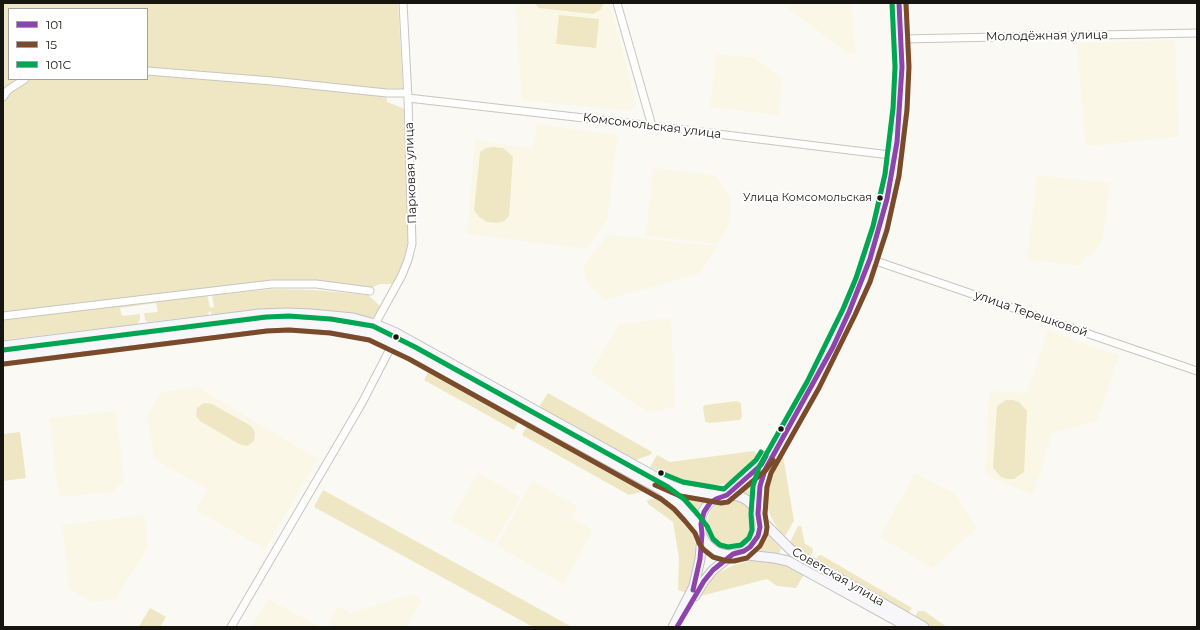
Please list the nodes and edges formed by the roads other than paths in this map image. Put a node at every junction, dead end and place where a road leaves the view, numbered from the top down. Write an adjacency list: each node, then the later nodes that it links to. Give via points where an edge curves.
1 (403, 3): 9 (street, Парковая улица)
2 (618, 3): 11 (street)
3 (894, 3): 6 (main road)
4 (899, 3): 6 (main road)
5 (1197, 33): 6 (street, Молодёжная улица)
6 (899, 40): 12 (main road, via 900,109)
7 (148, 71): 9 (street, Комсомольская улица)
8 (23, 80): 10 (street, via 8,90)
9 (408, 96): 11 (street, Комсомольская улица); 17 (street, Парковая улица, via 412,244 402,275)
10 (3, 97)
11 (652, 126): 12 (street, Комсомольская улица)
12 (893, 155): 13 (main road, via 887,199)
13 (868, 258): 14 (main road); 22 (street, улица Терешковой)
14 (861, 279): 23 (main road, via 835,332 761,465); 24 (main road, via 830,354 765,470 760,486)
15 (370, 291): 16 (street, via 316,284 272,284)
16 (3, 316)
17 (375, 324): 18 (main road, Парковая улица); 20 (main road, via 332,315 260,314); 23 (main road, via 403,337 667,484 681,489)
18 (371, 333): 19 (main road); 21 (main road, via 325,325 266,324)
19 (393, 343): 25 (main road, via 664,492 679,504); 27 (street, via 358,409)
20 (3, 346)
21 (3, 356)
22 (1197, 371)
23 (725, 496): 24 (main road, via 746,499); 25 (main road, via 716,499 706,508 701,518)
24 (759, 516): 26 (main road, via 759,532 755,542); 31 (main road, Советская улица, via 784,544 798,555)
25 (701, 532): 26 (main road, via 712,548 722,553); 28 (main road, via 698,572 694,586)
26 (736, 554): 29 (main road, via 713,570 704,581); 30 (main road, Советская улица, via 788,561)
27 (231, 627)
28 (673, 627)
29 (677, 627)
30 (908, 627)
31 (924, 627)

